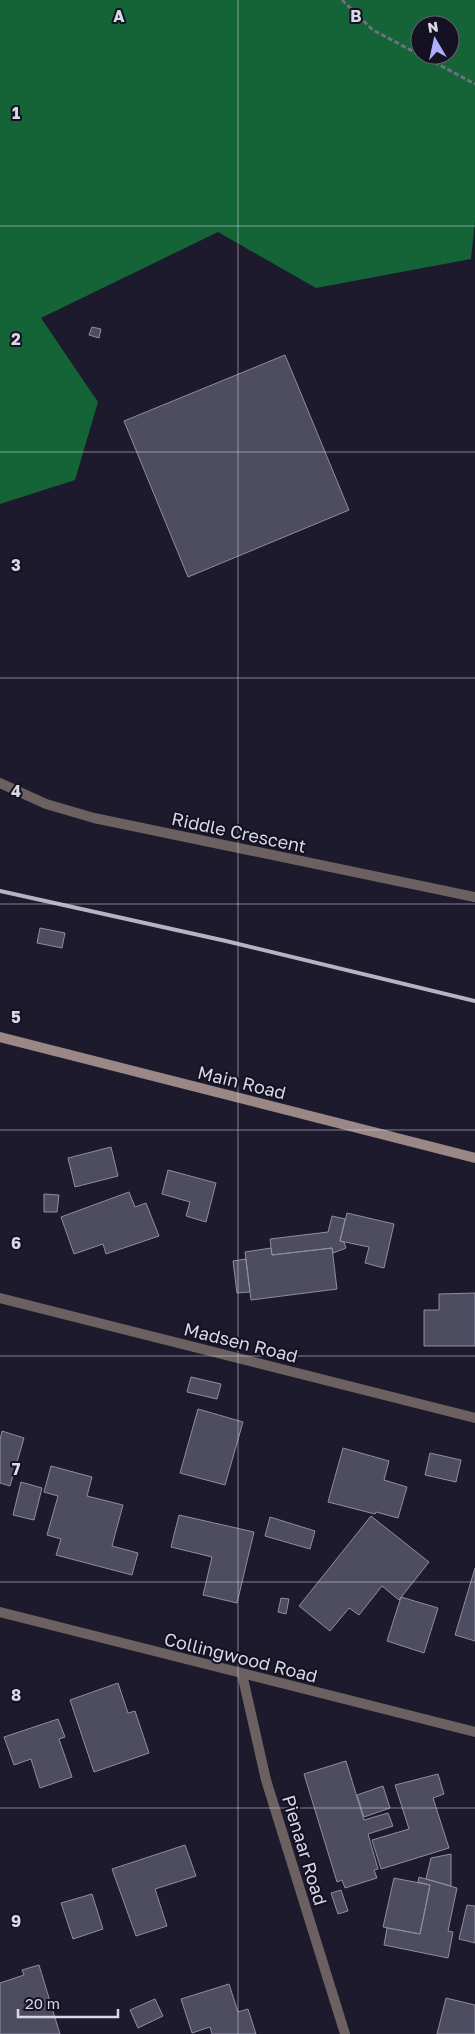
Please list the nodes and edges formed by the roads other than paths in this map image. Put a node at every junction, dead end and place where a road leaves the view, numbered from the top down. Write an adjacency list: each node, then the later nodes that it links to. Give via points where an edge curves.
1 (0, 783): 2 (street, Riddle Crescent, via 46,804 94,818)
2 (475, 897)
3 (0, 1037): 4 (main road, Main Road)
4 (475, 1158)
5 (0, 1298): 6 (street, Madsen Road)
6 (475, 1418)
7 (0, 1612): 8 (street, Collingwood Road)
8 (242, 1674): 9 (street, Collingwood Road); 10 (street, Pienaar Road, via 266,1780)
9 (475, 1732)
10 (346, 2034)

